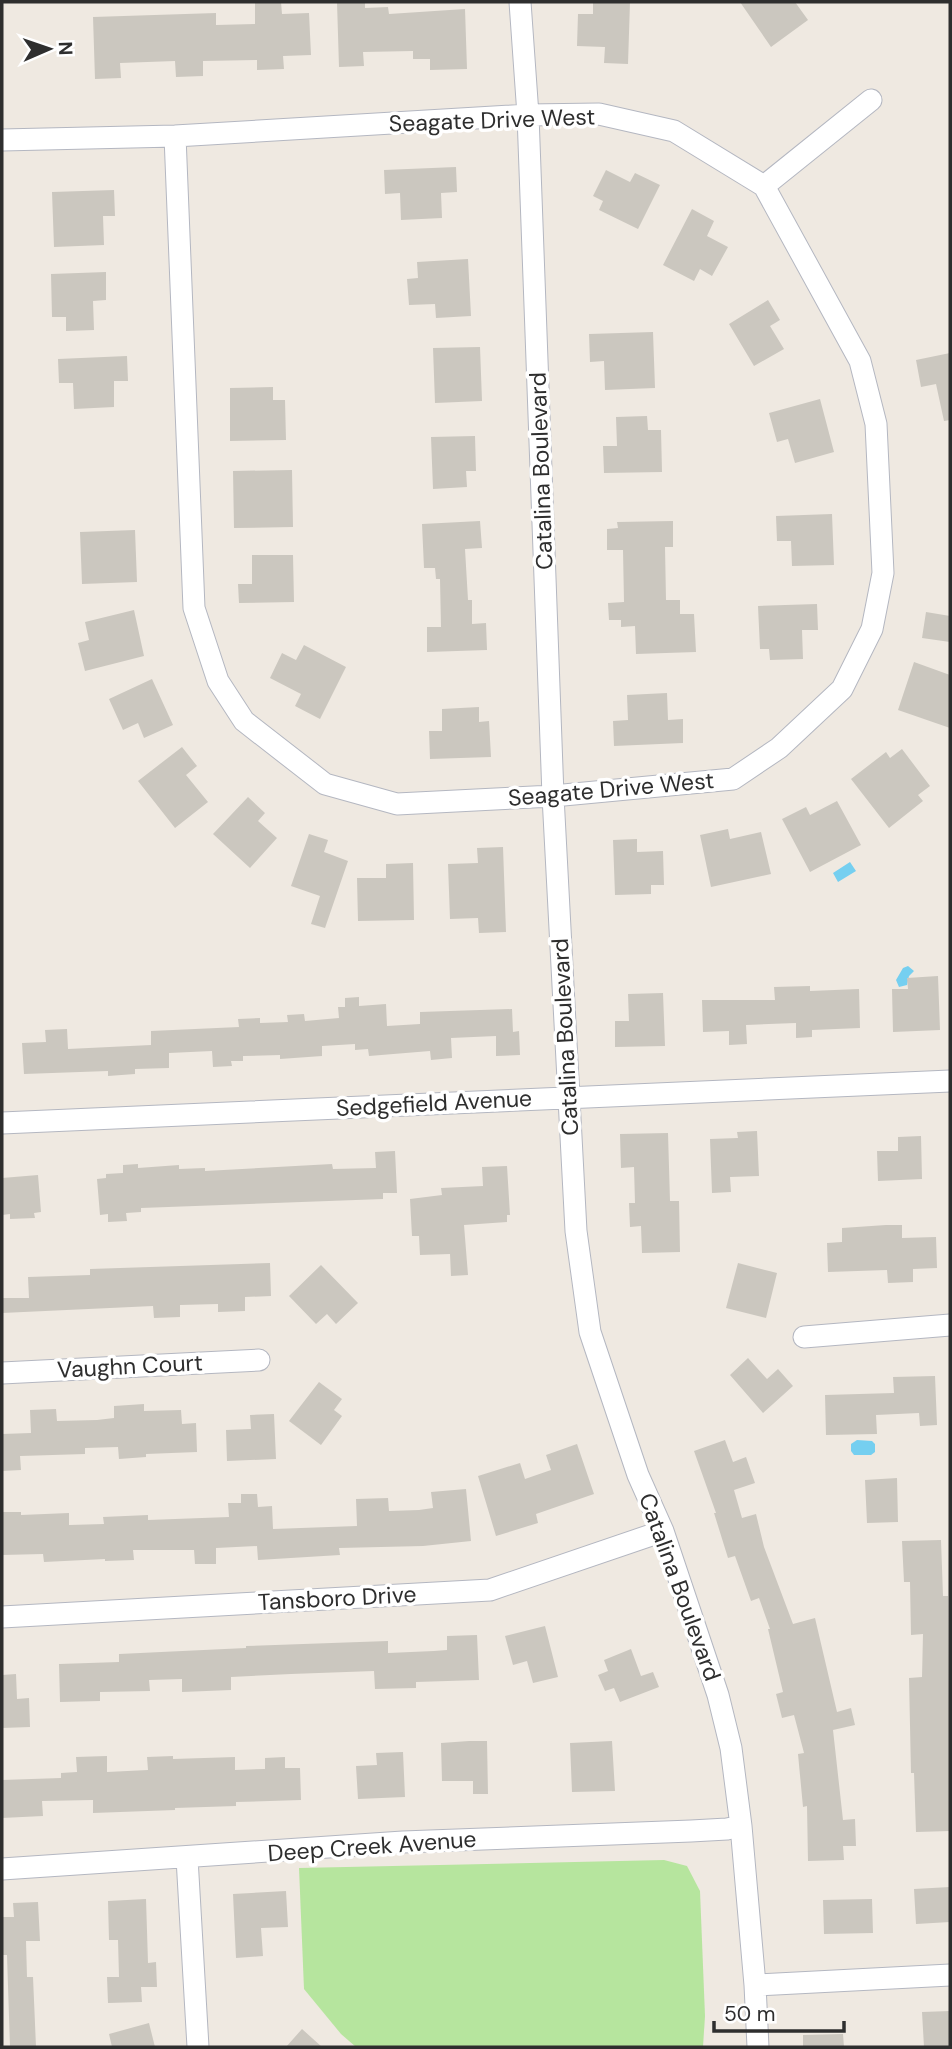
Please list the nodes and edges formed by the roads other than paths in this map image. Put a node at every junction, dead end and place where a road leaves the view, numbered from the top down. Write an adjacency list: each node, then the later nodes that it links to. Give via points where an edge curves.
1 (520, 2): 3 (street, Catalina Boulevard)
2 (871, 100): 6 (street)
3 (528, 115): 4 (street, Seagate Drive West); 6 (street, Seagate Drive West, via 599,114 674,131); 7 (street, Catalina Boulevard)
4 (175, 136): 5 (street, Seagate Drive West); 7 (street, Seagate Drive West, via 194,608 218,681 244,721 325,784 397,804)
5 (2, 140)
6 (764, 186): 7 (street, Seagate Drive West, via 860,361 876,424 883,573 872,629 842,689 779,748 733,779)
7 (553, 796): 9 (street, Catalina Boulevard)
8 (950, 1081): 9 (street, Sedgefield Avenue)
9 (568, 1098): 10 (street, Sedgefield Avenue); 15 (street, Catalina Boulevard, via 576,1231 590,1332 638,1475)
10 (2, 1123)
11 (950, 1325): 12 (street)
12 (804, 1337)
13 (259, 1360): 14 (street, Vaughn Court)
14 (2, 1373)
15 (663, 1531): 16 (street, Tansboro Drive, via 490,1590); 17 (street, Catalina Boulevard, via 718,1695 731,1748)
16 (2, 1617)
17 (741, 1826): 18 (street, Deep Creek Avenue, via 403,1842); 21 (street, Catalina Boulevard)
18 (187, 1858): 19 (street, Deep Creek Avenue); 22 (street)
19 (2, 1869)
20 (950, 1975): 21 (street)
21 (755, 1985): 23 (street, Catalina Boulevard)
22 (198, 2047)
23 (758, 2047)

